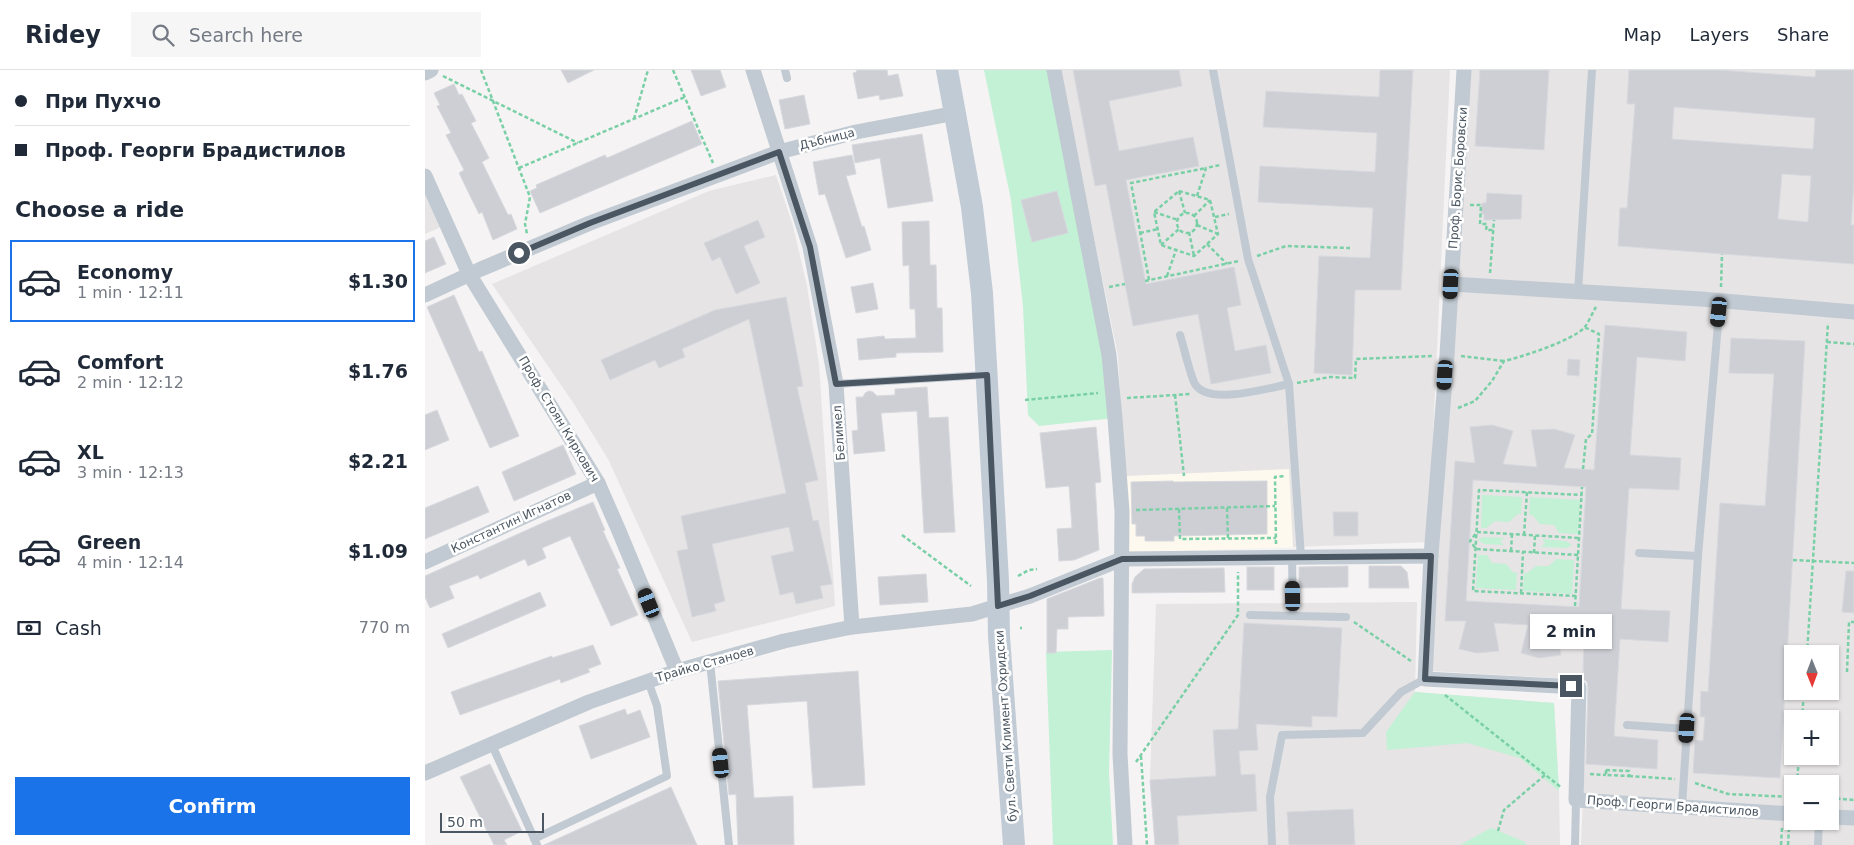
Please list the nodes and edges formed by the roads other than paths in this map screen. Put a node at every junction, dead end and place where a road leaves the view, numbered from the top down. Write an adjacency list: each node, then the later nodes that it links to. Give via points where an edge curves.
1 (431, 70): 8 (street)
2 (753, 70): 10 (street, Белимел)
3 (947, 70): 9 (main road, бул. Свети Климент Охридски)
4 (1053, 70): 27 (street, via 1109,355 1123,511)
5 (1213, 70): 21 (lane, via 1248,259)
6 (1464, 70): 13 (street, Проф. Борис Боровски)
7 (1591, 70): 14 (lane)
8 (425, 73)
9 (956, 113): 10 (street, Дъбница, via 856,132); 19 (main road, бул. Свети Климент Охридски, via 972,207)
10 (779, 152): 12 (street, Дъбница, via 590,223); 20 (street, Белимел, via 810,247)
11 (425, 176): 12 (street, Проф. Стоян Киркович)
12 (469, 274): 15 (street, Дъбница); 22 (street, Проф. Стоян Киркович)
13 (1451, 284): 14 (street); 24 (street, Проф. Борис Боровски)
14 (1578, 292): 16 (street)
15 (425, 295)
16 (1720, 302): 17 (street); 25 (lane)
17 (1854, 312)
18 (1181, 335): 21 (lane, via 1195,384 1205,393 1229,394)
19 (987, 375): 20 (lane); 29 (main road, бул. Свети Климент Охридски)
20 (836, 384): 33 (street, Белимел)
21 (1289, 384): 26 (lane)
22 (598, 482): 28 (street, Константин Игнатов); 35 (street, Проф. Стоян Киркович)
23 (1639, 553): 25 (lane)
24 (1431, 556): 26 (street); 36 (street)
25 (1699, 556): 39 (lane)
26 (1297, 557): 27 (street); 31 (lane)
27 (1122, 559): 29 (street); 51 (street, via 1120,744)
28 (425, 562)
29 (998, 606): 33 (street, Трайко Станоев, via 972,614); 50 (main road, бул. Свети Климент Охридски)
30 (1250, 615): 31 (lane)
31 (1293, 616): 32 (lane)
32 (1346, 617)
33 (852, 627): 34 (street, Трайко Станоев)
34 (710, 662): 35 (street, Трайко Станоев); 49 (lane)
35 (677, 671): 37 (street, Трайко Станоев)
36 (1425, 674): 42 (street, Проф. Георги Брадистилов, via 1579,687); 52 (lane, via 1401,692 1363,733 1282,735 1270,797)
37 (649, 681): 40 (street, Трайко Станоев, via 589,702); 48 (lane, via 657,706 667,776)
38 (1627, 725): 39 (lane)
39 (1687, 728): 43 (lane)
40 (492, 745): 41 (street, Трайко Станоев); 48 (lane)
41 (425, 773)
42 (1576, 800): 43 (street, Проф. Георги Брадистилов); 53 (lane)
43 (1682, 807): 44 (street, Проф. Георги Брадистилов)
44 (1784, 813)
45 (1839, 817): 46 (street)
46 (1854, 818)
47 (1819, 830): 54 (lane)
48 (536, 842)
49 (729, 845)
50 (1014, 845)
51 (1125, 845)
52 (1272, 845)
53 (1575, 845)
54 (1818, 845)

